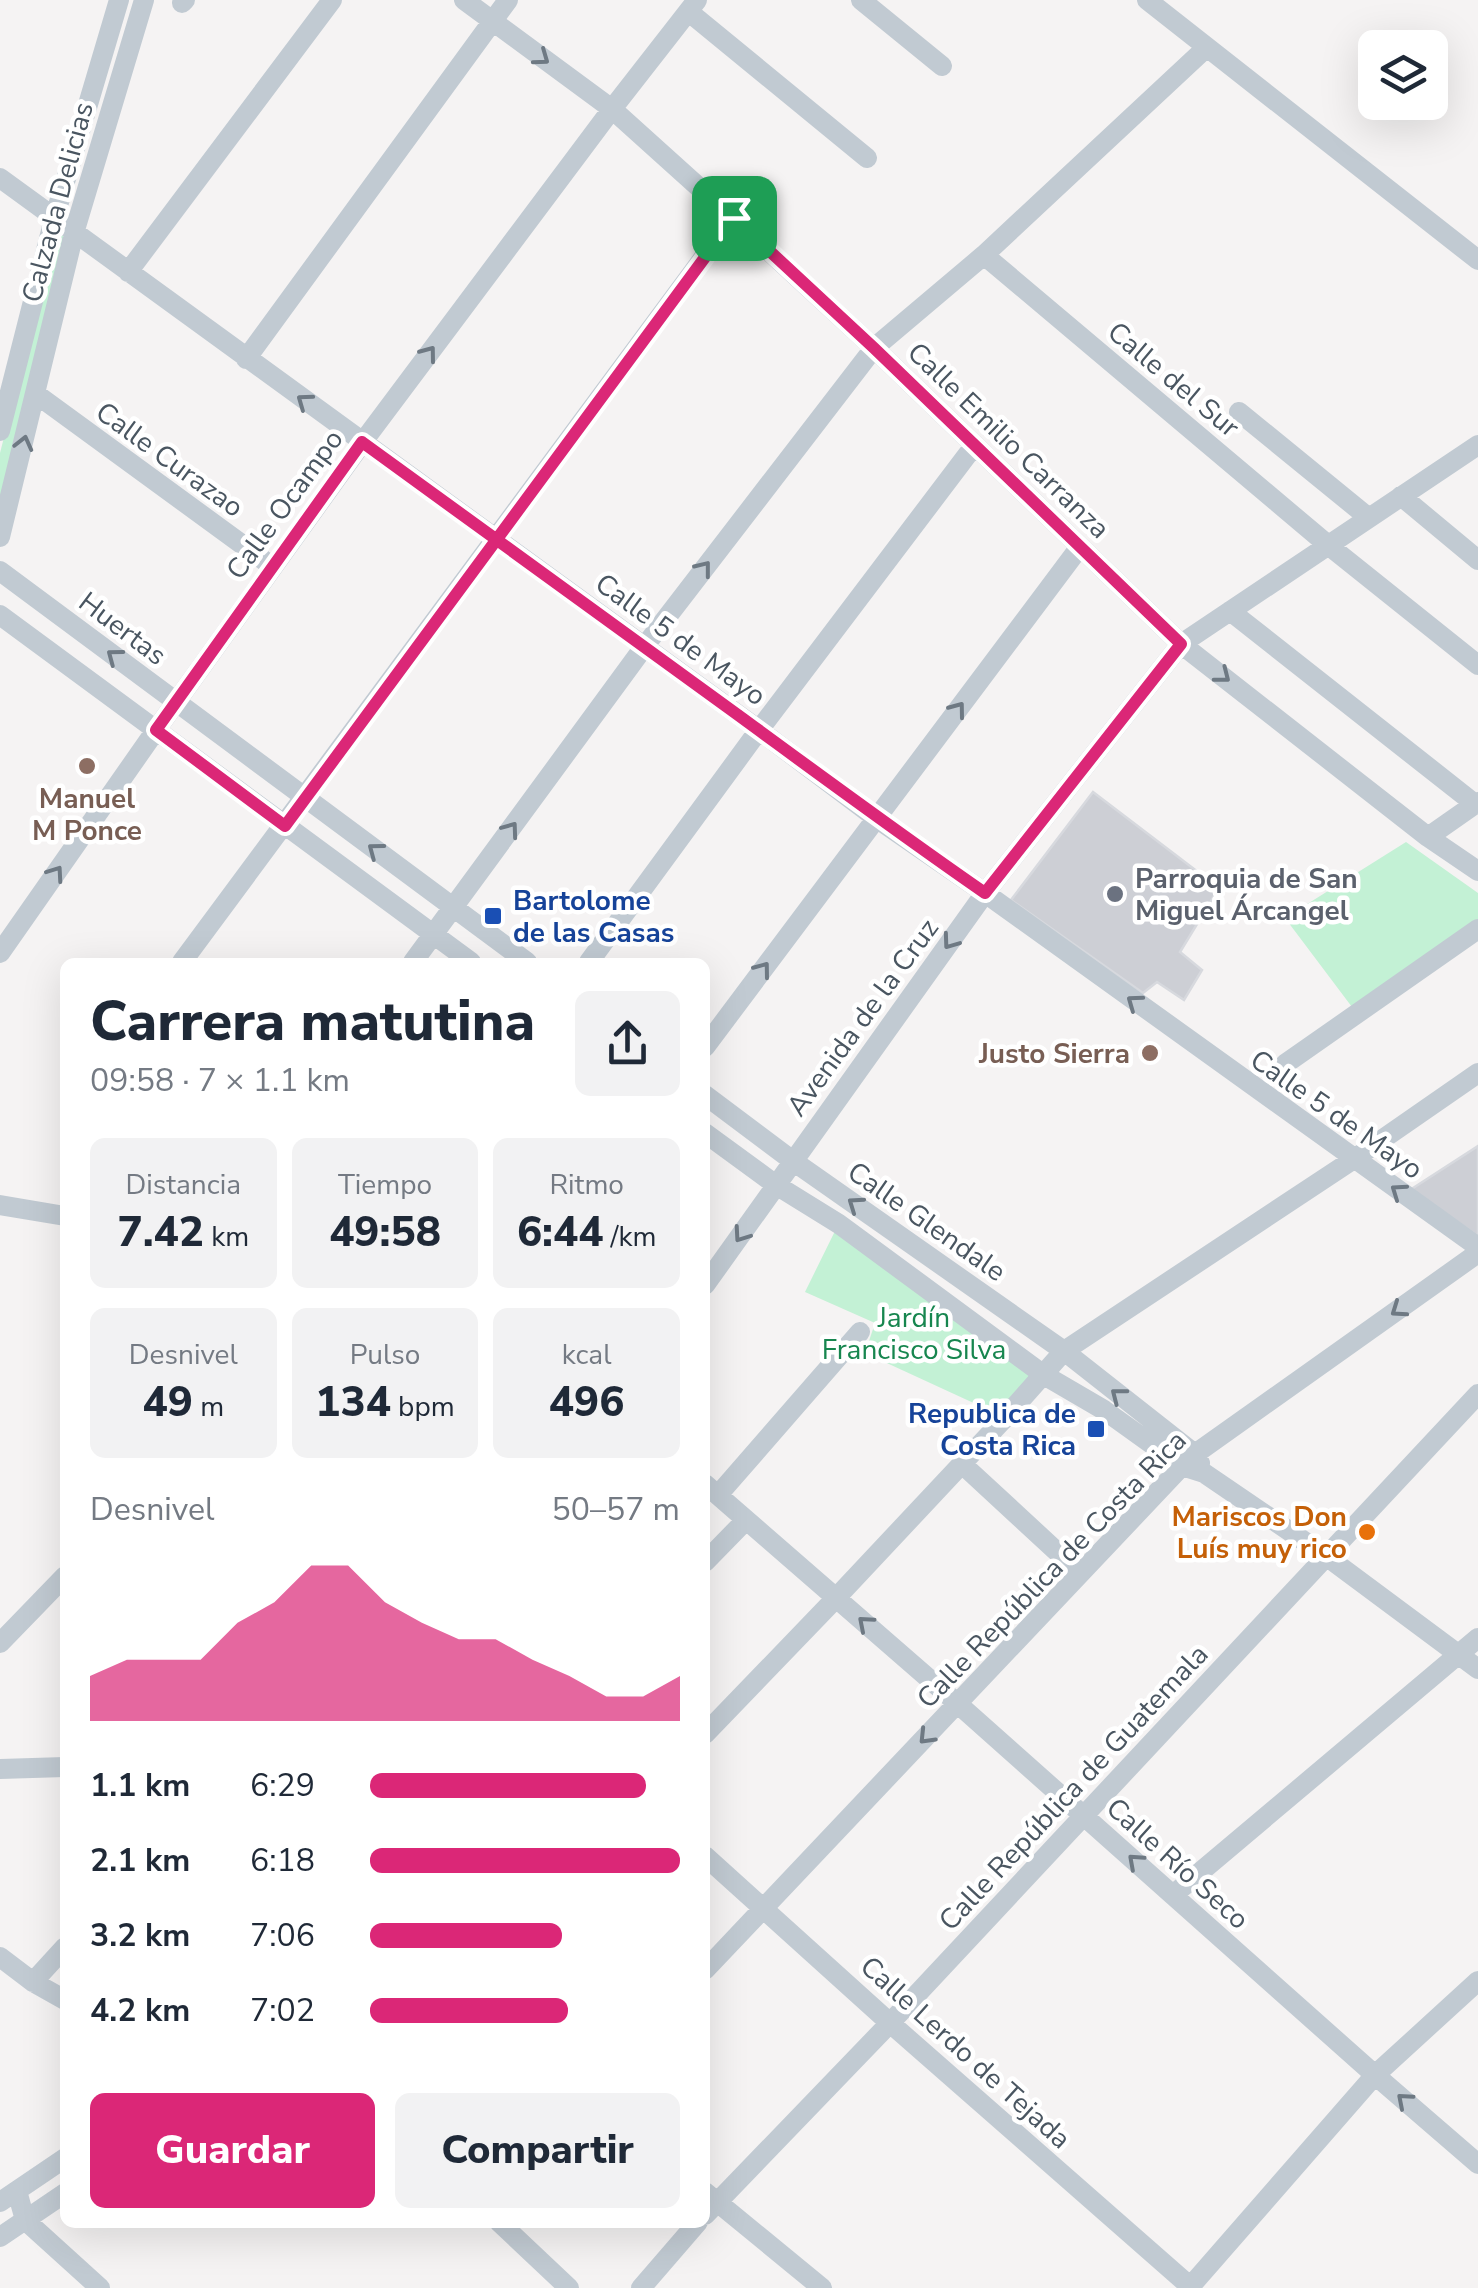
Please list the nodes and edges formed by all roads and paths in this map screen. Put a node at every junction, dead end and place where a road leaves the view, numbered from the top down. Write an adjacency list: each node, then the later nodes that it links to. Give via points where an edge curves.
1 (120, 0): 16 (street, Calzada Delicias)
2 (144, 0): 17 (street, Calzada Delicias)
3 (332, 0): 20 (street)
4 (464, 0): 9 (street, Calle Emilio Carranza)
5 (508, 0): 9 (street)
6 (861, 0): 11 (street)
7 (1147, 0): 10 (street)
8 (693, 6): 12 (street, Calle Ocampo); 13 (street)
9 (492, 21): 12 (street, Calle Emilio Carranza, one-way to 12); 22 (street)
10 (1207, 47): 18 (street); 19 (street)
11 (942, 66)
12 (612, 109): 15 (street, Calle Emilio Carranza); 26 (street, Calle Ocampo, one-way to 12)
13 (868, 158)
14 (0, 178): 16 (street, Calle 5 de Mayo)
15 (734, 218): 21 (street, Calle Emilio Carranza); 32 (street)
16 (54, 219): 17 (street, Calle 5 de Mayo); 25 (street, Calzada Delicias)
17 (74, 234): 20 (street, Calle 5 de Mayo); 23 (street, Calzada Delicias)
18 (984, 255): 21 (street); 33 (street, Calle del Sur)
19 (1478, 260)
20 (128, 272): 22 (street, Calle 5 de Mayo)
21 (874, 348): 28 (street, Calle Emilio Carranza); 41 (street, one-way to 21)
22 (246, 359): 26 (street, Calle 5 de Mayo, one-way to 22)
23 (36, 394): 31 (street, Calzada Delicias, one-way to 23); 36 (street, Calle Curazao)
24 (1239, 412): 30 (street)
25 (0, 431)
26 (362, 442): 32 (street, Calle 5 de Mayo); 36 (street, Calle Ocampo)
27 (1478, 445): 29 (street, Avenida de la Cruz)
28 (974, 446): 34 (street, Calle Emilio Carranza); 45 (street)
29 (1401, 496): 30 (street, Avenida de la Cruz); 35 (street)
30 (1369, 518): 33 (street, Avenida de la Cruz)
31 (0, 537)
32 (495, 539): 41 (street, Calle 5 de Mayo); 46 (street)
33 (1328, 545): 38 (street, Avenida de la Cruz); 42 (street, Calle del Sur)
34 (1079, 548): 40 (street, Calle Emilio Carranza); 48 (street, one-way to 34)
35 (1478, 560)
36 (272, 567): 43 (street, Calle Ocampo)
37 (0, 571): 43 (street, Huertas, one-way to 37)
38 (1230, 611): 40 (street, Avenida de la Cruz); 47 (street)
39 (0, 615): 44 (street)
40 (1181, 644): 50 (street, Calle Emilio Carranza, one-way to 50); 52 (street, Avenida de la Cruz)
41 (644, 646): 45 (street, Calle 5 de Mayo); 53 (street, one-way to 41)
42 (1478, 665)
43 (176, 702): 44 (street, Calle Ocampo); 46 (street, Huertas)
44 (156, 730): 49 (street); 56 (street, Calle Ocampo, one-way to 44)
45 (759, 730): 48 (street, Calle 5 de Mayo); 61 (street)
46 (305, 798): 49 (street); 53 (street, Huertas, one-way to 46)
47 (1476, 803): 50 (street)
48 (876, 818): 52 (street, Calle 5 de Mayo); 62 (street, one-way to 48)
49 (285, 826): 55 (street); 57 (street)
50 (1428, 837): 51 (street, Calle Emilio Carranza)
51 (1478, 871)
52 (985, 893): 67 (street, Calle 5 de Mayo, one-way to 52); 68 (street, Avenida de la Cruz, one-way to 68)
53 (453, 908): 55 (street); 60 (street)
54 (1478, 930): 63 (street)
55 (434, 935): 58 (street); 59 (street)
56 (0, 953)
57 (185, 958)
58 (416, 958)
59 (466, 958)
60 (522, 958)
61 (592, 958)
62 (710, 1040)
63 (1286, 1064)
64 (1478, 1073): 67 (street)
65 (710, 1099): 68 (street, Calle Glendale)
66 (710, 1137): 69 (street, Calle Glendale)
67 (1354, 1159): 72 (street, Calle 5 de Mayo, one-way to 67); 75 (street)
68 (793, 1161): 69 (street, Avenida de la Cruz); 75 (street, Calle Glendale, one-way to 68)
69 (776, 1185): 73 (street, Avenida de la Cruz, one-way to 73); 76 (street, Calle Glendale)
70 (0, 1206): 71 (street)
71 (60, 1215)
72 (1478, 1250): 79 (street, Calle República de Costa Rica, one-way to 79)
73 (710, 1278)
74 (860, 1332): 80 (street)
75 (1064, 1351): 76 (street); 79 (street, Calle Glendale, one-way to 75)
76 (1044, 1376): 78 (street); 79 (street, Calle Glendale)
77 (1478, 1394): 82 (street, Calle República de Guatemala)
78 (962, 1464): 84 (street); 86 (street)
79 (1194, 1464): 82 (street, Calle Glendale); 84 (street, Calle República de Costa Rica)
80 (712, 1490): 81 (street, Calle Río Seco)
81 (746, 1520): 83 (street); 86 (street, Calle Río Seco)
82 (1326, 1556): 89 (street, Calle Glendale); 95 (street, Calle República de Guatemala)
83 (710, 1557)
84 (1080, 1573): 91 (street, Calle República de Costa Rica)
85 (60, 1581): 88 (street)
86 (836, 1598): 91 (street, Calle Río Seco, one-way to 86); 92 (street)
87 (1478, 1638): 89 (street)
88 (0, 1643)
89 (1458, 1655): 90 (street, Calle Glendale); 97 (street)
90 (1478, 1670)
91 (958, 1704): 95 (street, Calle Río Seco); 98 (street, Calle República de Costa Rica, one-way to 98)
92 (710, 1729)
93 (60, 1766): 94 (street)
94 (1, 1771)
95 (1084, 1816): 97 (street, Calle Río Seco, one-way to 95); 105 (street, Calle República de Guatemala)
96 (710, 1860): 98 (street, Calle Lerdo de Tejada)
97 (1173, 1895): 106 (street, Calle Río Seco)
98 (764, 1907): 101 (street, Calle República de Costa Rica); 105 (street, Calle Lerdo de Tejada)
99 (60, 1953): 103 (street)
100 (0, 1957): 103 (street)
101 (710, 1965)
102 (1478, 1980): 106 (street)
103 (34, 1982): 104 (street)
104 (60, 1997)
105 (890, 2023): 111 (street, Calle República de Guatemala); 121 (street, Calle Lerdo de Tejada)
106 (1375, 2075): 108 (street, Calle Río Seco, one-way to 106); 121 (street)
107 (60, 2161): 109 (street)
108 (1478, 2164)
109 (8, 2196): 113 (street)
110 (60, 2196): 113 (street)
111 (710, 2202)
112 (710, 2204): 120 (street)
113 (25, 2220): 116 (street); 117 (street)
114 (505, 2228): 118 (street)
115 (693, 2228): 119 (street)
116 (0, 2238)
117 (100, 2288)
118 (568, 2288)
119 (641, 2288)
120 (822, 2288)
121 (1190, 2288)

